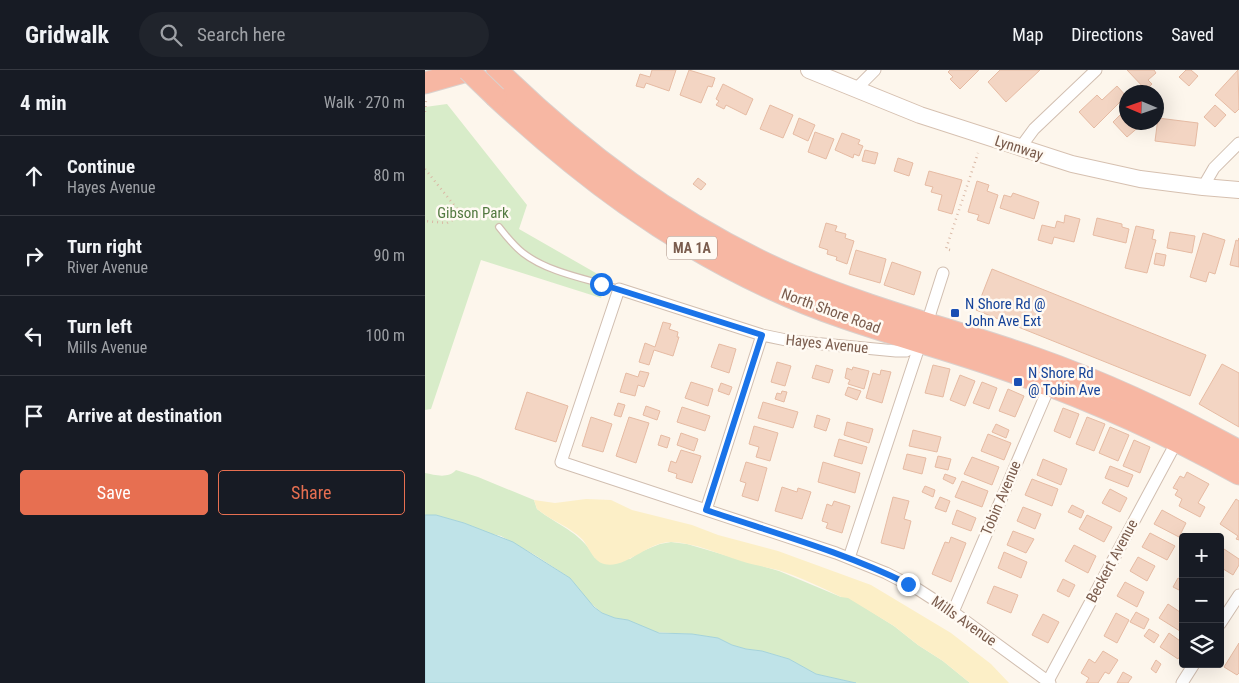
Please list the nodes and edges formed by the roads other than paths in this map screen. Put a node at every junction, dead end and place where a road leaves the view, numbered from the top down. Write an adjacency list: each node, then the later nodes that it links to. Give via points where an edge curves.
1 (470, 70): 6 (highway); 15 (highway, North Shore Road / MA 1A, bridge, via 556,152 645,219 703,254 796,300 844,318)
2 (497, 70): 15 (highway, North Shore Road / MA 1A, via 577,142 679,216 767,264)
3 (809, 70): 7 (main road, Lynnway)
4 (875, 70): 7 (street)
5 (1096, 70): 9 (street, via 1034,129)
6 (425, 83)
7 (855, 90): 9 (main road, Lynnway)
8 (1239, 143): 10 (street, via 1214,168)
9 (1020, 148): 10 (main road, Lynnway, via 1114,174)
10 (1203, 188): 11 (main road, Lynnway)
11 (1239, 190)
12 (499, 227): 14 (lane, via 523,253 541,263)
13 (943, 274): 15 (street)
14 (619, 289): 16 (street, Hayes Avenue); 21 (street, Mills Avenue, via 561,462)
15 (924, 332): 16 (street, Hayes Avenue, via 906,351); 17 (highway, North Shore Road / MA 1A); 19 (highway, North Shore Road / MA 1A, via 1029,356 1163,412); 22 (street)
16 (762, 335): 21 (street)
17 (1050, 385): 18 (highway, North Shore Road / MA 1A); 24 (street, Tobin Avenue)
18 (1177, 441): 20 (highway, North Shore Road / MA 1A); 27 (street, Beckert Avenue)
19 (1239, 451)
20 (1239, 474)
21 (706, 510): 22 (street, Mills Avenue)
22 (849, 558): 24 (street, Mills Avenue, via 908,584)
23 (1239, 595): 25 (street)
24 (953, 612): 27 (street, Mills Avenue)
25 (1221, 623)
26 (1191, 668): 28 (street)
27 (1049, 682)
28 (1182, 683)

